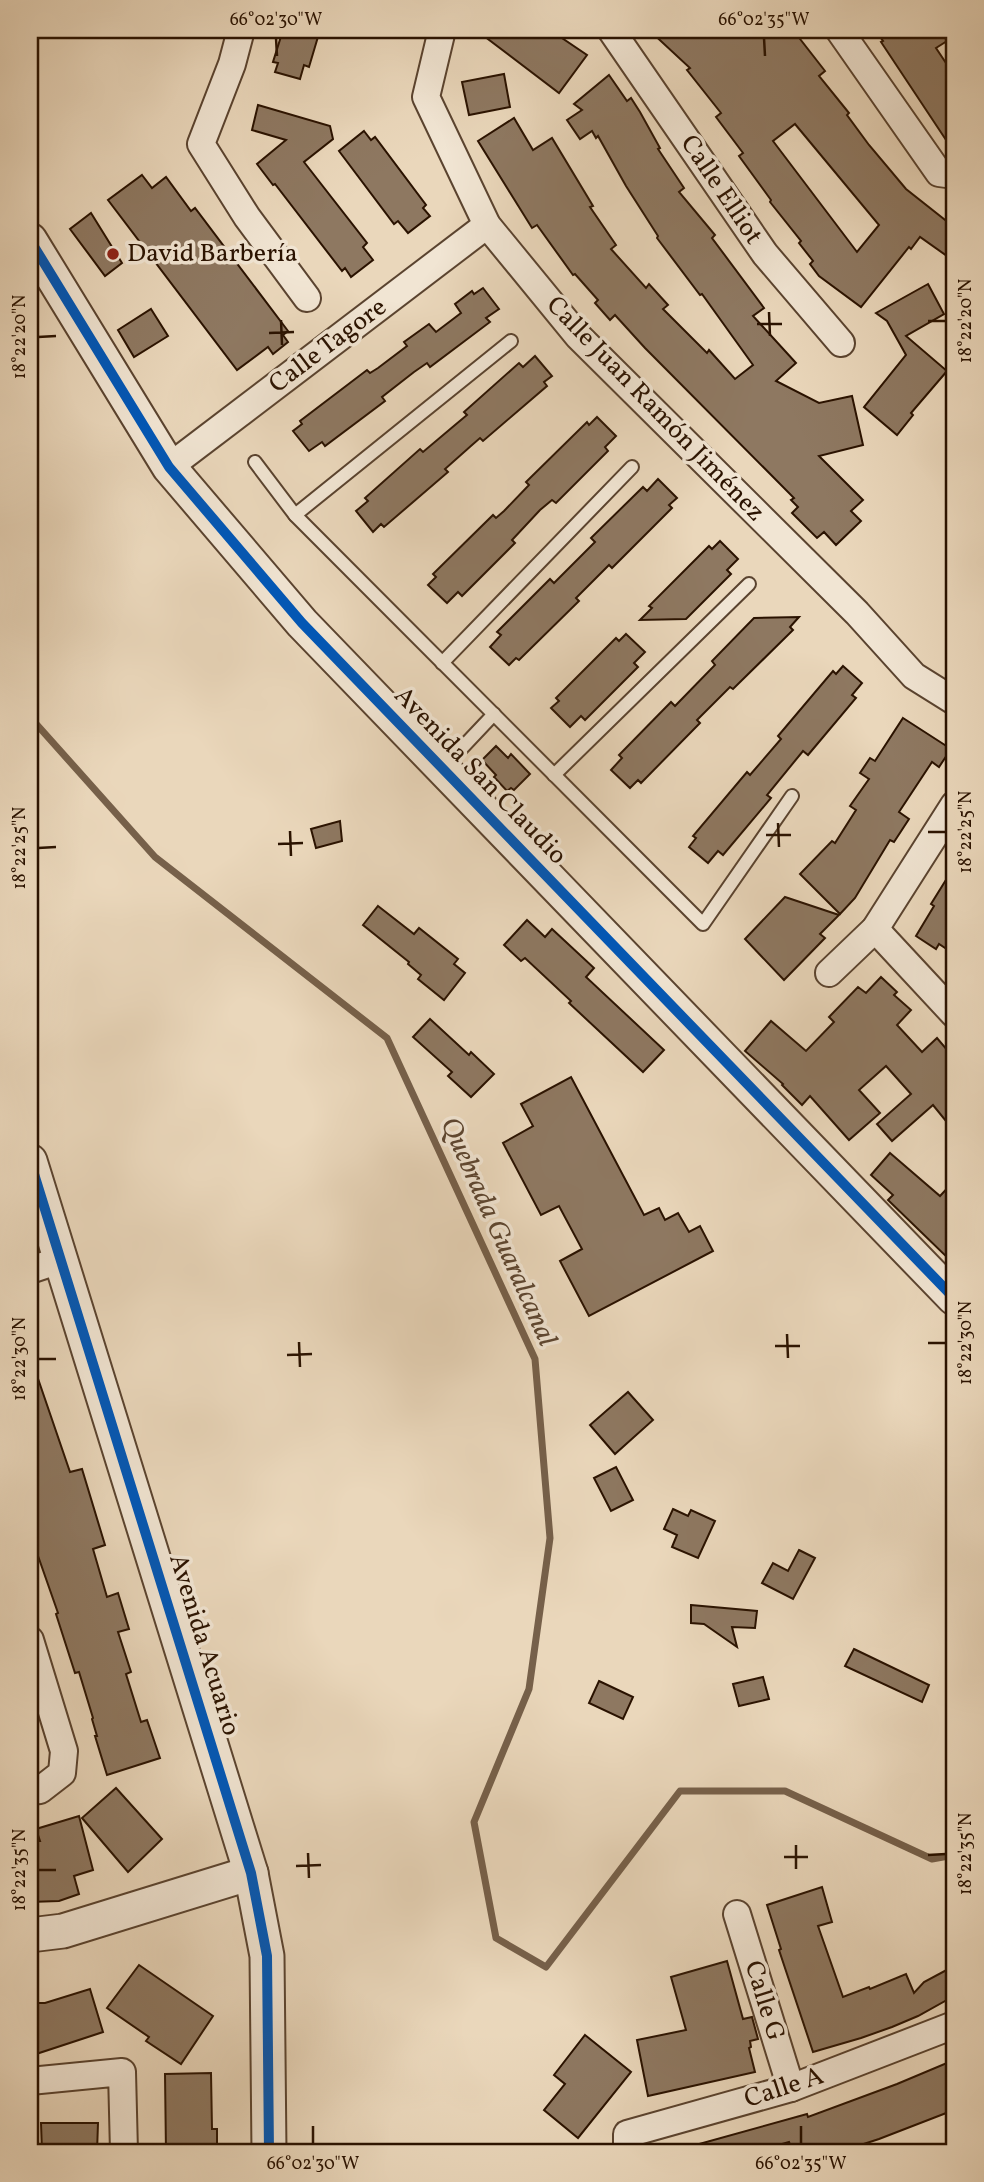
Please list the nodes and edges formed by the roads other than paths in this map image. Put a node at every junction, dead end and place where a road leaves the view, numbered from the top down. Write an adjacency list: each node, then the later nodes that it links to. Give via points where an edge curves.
1 (241, 30): 8 (street, via 201,144)
2 (442, 30): 6 (street, Calle Juan Ramón Jiménez, via 426,97)
3 (611, 30): 10 (street, Calle Elliot, via 765,254)
4 (839, 30): 5 (street, via 939,173)
5 (954, 175)
6 (487, 225): 12 (street, Calle Tagore); 17 (street, Calle Juan Ramón Jiménez, via 578,335 857,613 914,676)
7 (30, 240): 12 (street, Avenida San Claudio)
8 (307, 298)
9 (511, 341): 14 (lane)
10 (841, 344)
11 (255, 462): 14 (lane)
12 (169, 467): 19 (street, Avenida San Claudio, via 302,623)
13 (632, 467): 16 (lane)
14 (295, 515): 16 (lane)
15 (748, 584): 20 (lane)
16 (442, 663): 18 (lane)
17 (954, 701)
18 (494, 714): 19 (lane); 20 (lane)
19 (442, 769): 28 (street, Avenida San Claudio)
20 (554, 775): 21 (lane, via 703,924)
21 (792, 796)
22 (954, 805): 23 (street)
23 (875, 929): 24 (street); 25 (street)
24 (829, 973)
25 (954, 1014)
26 (30, 1161): 27 (street, Avenida Acuario)
27 (45, 1265): 31 (street, Avenida Acuario)
28 (954, 1298)
29 (30, 1640): 30 (street, via 64,1751 62,1773 40,1790)
30 (30, 1791)
31 (251, 1873): 33 (street, via 63,1931); 38 (street, Avenida Acuario, via 268,1956)
32 (737, 1913): 36 (street, Calle G)
33 (30, 1935)
34 (954, 2025): 36 (street, Calle A)
35 (30, 2081): 37 (street, via 122,2072)
36 (791, 2088): 39 (street, Calle A, via 627,2134)
37 (124, 2152)
38 (269, 2152)
39 (627, 2152)

